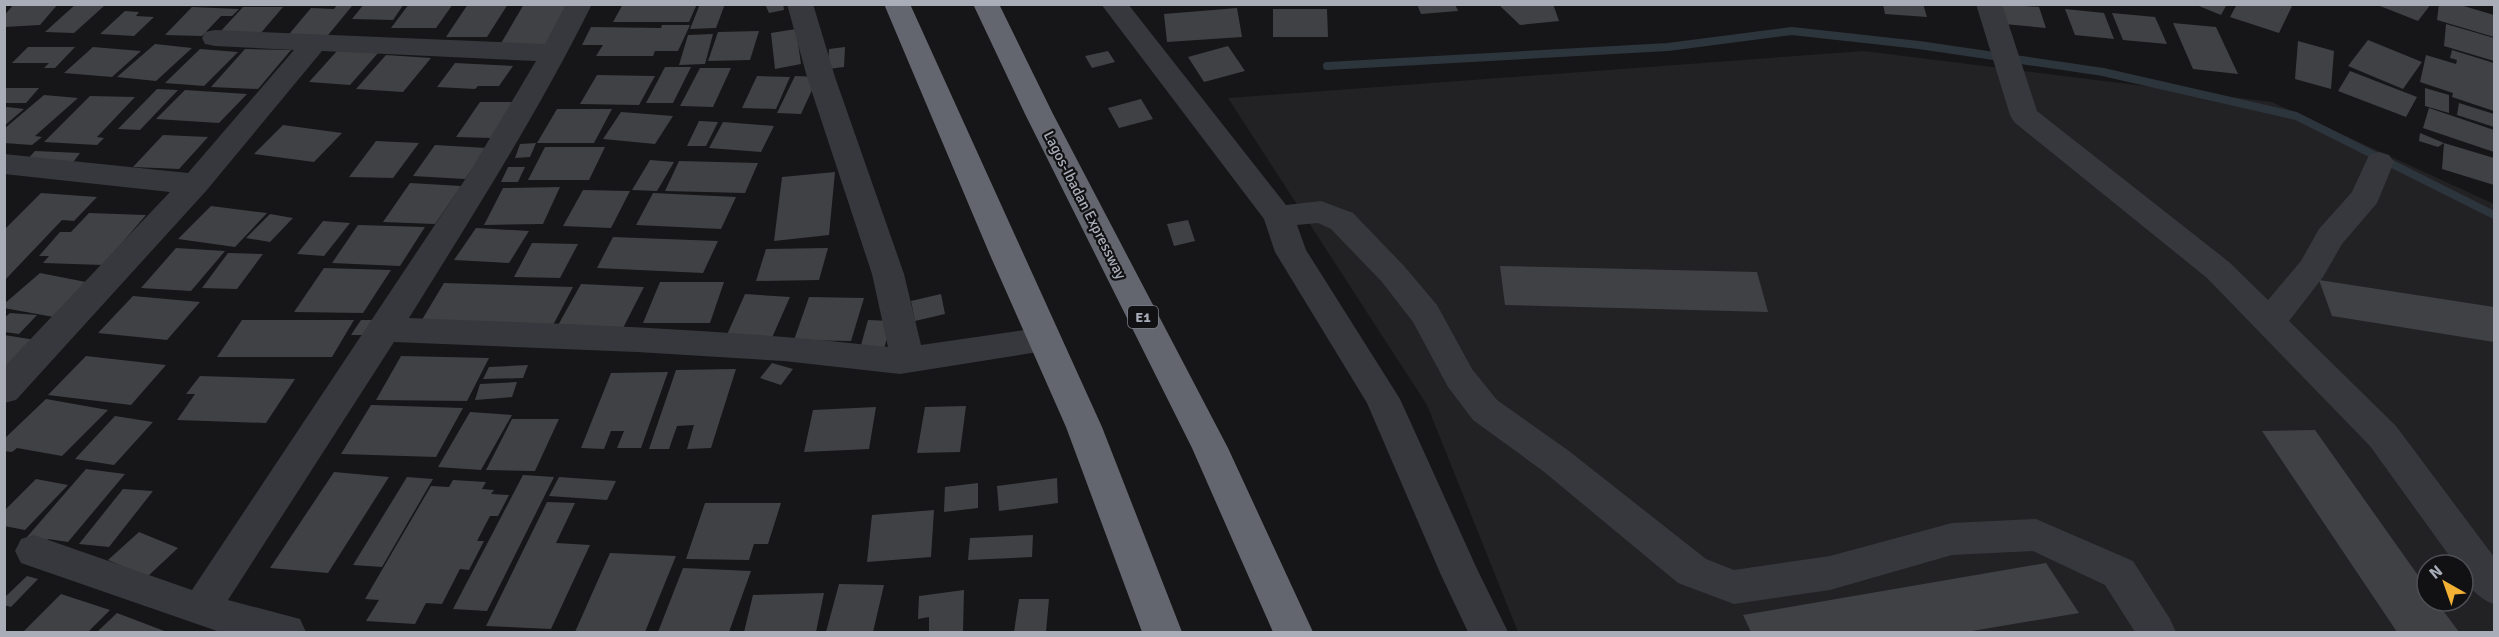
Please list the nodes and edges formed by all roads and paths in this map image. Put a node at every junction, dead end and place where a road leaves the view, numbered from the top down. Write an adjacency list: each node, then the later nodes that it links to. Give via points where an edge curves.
1 (579, 4): 9 (street)
2 (800, 4): 17 (street, via 820,77 888,274)
3 (897, 4): 16 (highway)
4 (986, 4): 24 (highway, Lagos-Ibadan Expressway / E1, via 1210,448)
5 (1114, 4): 13 (street)
6 (1989, 4): 14 (street, via 2024,115 2218,270)
7 (215, 38): 8 (street)
8 (313, 44): 9 (street); 12 (street)
9 (554, 54): 15 (street)
10 (2379, 162): 14 (street, via 2366,196 2330,237 2312,269)
11 (4, 164): 12 (street)
12 (195, 184): 18 (street)
13 (1278, 216): 25 (street, via 1292,252 1383,399); 26 (street, via 1321,212 1341,221 1393,274 1425,314 1460,378 1485,410 1556,461 1692,571 1734,587 1830,573 1952,538 2036,535 2119,573)
14 (2269, 321): 20 (street, via 2383,436)
15 (386, 329): 17 (street, via 784,348); 21 (street)
16 (1045, 340): 17 (street); 23 (highway, via 1084,427)
17 (908, 361)
18 (4, 390)
19 (34, 551): 21 (street)
20 (2494, 587)
21 (200, 610): 22 (street)
22 (286, 633)
23 (1162, 633)
24 (1293, 633)
25 (1488, 633)
26 (2156, 633)

